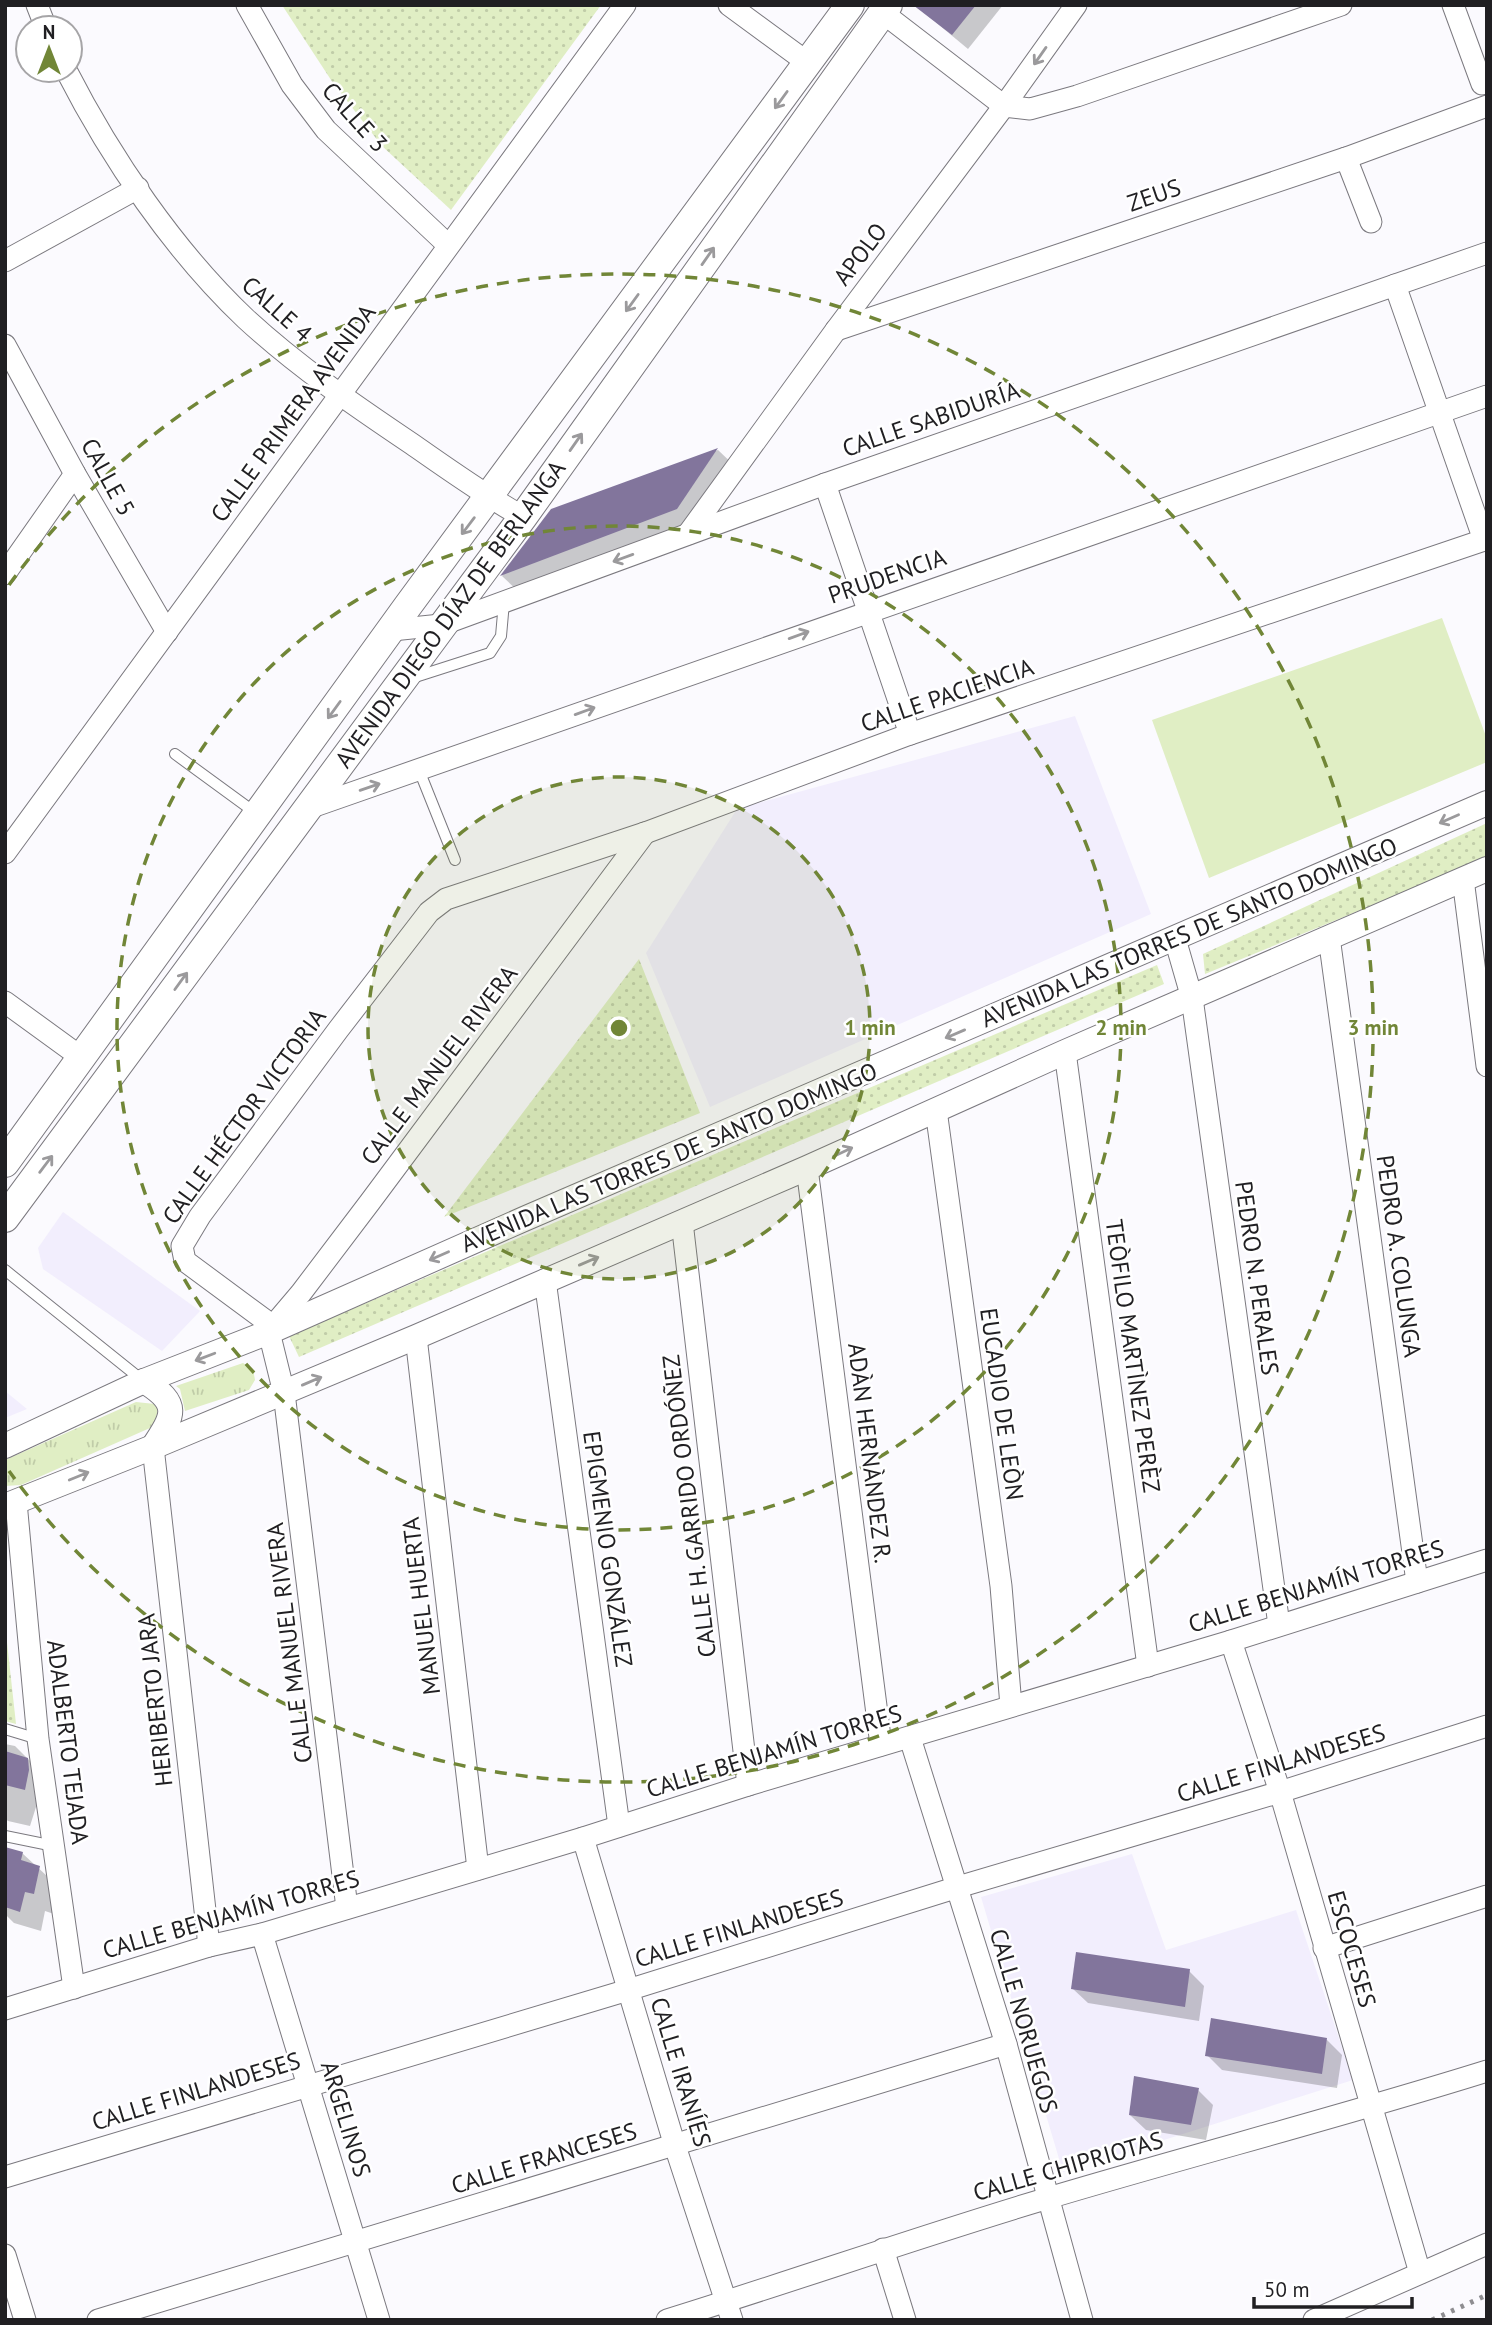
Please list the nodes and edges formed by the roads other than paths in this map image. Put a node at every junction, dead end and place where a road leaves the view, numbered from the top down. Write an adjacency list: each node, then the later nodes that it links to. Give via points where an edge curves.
1 (247, 5): 17 (street, CALLE 3, via 292,85 326,130)
2 (625, 5): 17 (street, CALLE PRIMERA AVENIDA)
3 (729, 5): 9 (street)
4 (850, 5): 9 (main road, AVENIDA DIEGO DÍAZ DE BERLANGA)
5 (1076, 5): 12 (street, APOLO, one-way to 12)
6 (1341, 5): 12 (street, via 1077,96 1030,109)
7 (1453, 5): 11 (street)
8 (886, 9): 12 (street); 29 (main road, AVENIDA DIEGO DÍAZ DE BERLANGA, one-way to 8)
9 (808, 63): 28 (main road, AVENIDA DIEGO DÍAZ DE BERLANGA, one-way to 28)
10 (73, 84): 15 (street, CALLE 4)
11 (1482, 84)
12 (1004, 106): 21 (street, APOLO)
13 (1487, 106): 14 (street, ZEUS)
14 (1346, 158): 16 (street); 21 (street, ZEUS)
15 (138, 188): 19 (street); 23 (street, CALLE 4, via 185,253 238,310)
16 (1371, 222)
17 (448, 245): 23 (street, CALLE PRIMERA AVENIDA)
18 (1487, 253): 20 (street, CALLE SABIDURÍA)
19 (5, 261)
20 (1395, 285): 25 (street); 27 (street, CALLE SABIDURÍA)
21 (836, 330): 30 (street, APOLO)
22 (5, 345): 26 (street, CALLE 5)
23 (339, 394): 28 (street, CALLE 4); 37 (street, CALLE PRIMERA AVENIDA)
24 (1487, 396): 25 (street, PRUDENCIA)
25 (1441, 412): 31 (street); 34 (street, PRUDENCIA)
26 (75, 474): 32 (street); 37 (street, CALLE 5)
27 (825, 484): 30 (street, CALLE SABIDURÍA); 34 (street)
28 (489, 498): 29 (street, CALLE 4); 36 (main road, AVENIDA DIEGO DÍAZ DE BERLANGA, one-way to 36)
29 (523, 517): 35 (main road, AVENIDA DIEGO DÍAZ DE BERLANGA)
30 (687, 534): 33 (street, CALLE SABIDURÍA, one-way to 33)
31 (1485, 539): 39 (street, CALLE PACIENCIA)
32 (5, 574)
33 (504, 602): 35 (street, CALLE SABIDURÍA); 38 (lane, via 500,636 489,653)
34 (867, 611): 39 (street); 41 (street, PRUDENCIA, one-way to 34)
35 (441, 625): 36 (street, CALLE SABIDURÍA); 38 (main road, AVENIDA DIEGO DÍAZ DE BERLANGA)
36 (392, 630): 44 (main road, AVENIDA DIEGO DÍAZ DE BERLANGA, one-way to 44)
37 (167, 632): 46 (street, CALLE PRIMERA AVENIDA)
38 (399, 682): 43 (main road, AVENIDA DIEGO DÍAZ DE BERLANGA)
39 (910, 734): 45 (street, CALLE PACIENCIA)
40 (175, 754): 44 (lane)
41 (419, 770): 43 (street, PRUDENCIA, one-way to 41); 47 (lane)
42 (1487, 803): 52 (street, AVENIDA LAS TORRES DE SANTO DOMINGO, one-way to 52)
43 (306, 809): 61 (main road, AVENIDA DIEGO DÍAZ DE BERLANGA, one-way to 43)
44 (258, 815): 56 (main road, AVENIDA DIEGO DÍAZ DE BERLANGA)
45 (645, 832): 50 (street, CALLE PACIENCIA, via 446,899); 65 (street, CALLE MANUEL RIVERA)
46 (5, 853)
47 (456, 860)
48 (1487, 869): 49 (street)
49 (1463, 880): 51 (street); 57 (street)
50 (429, 912): 65 (street, CALLE HÉCTOR VICTORIA, via 182,1246 185,1261)
51 (1329, 937): 53 (street); 73 (street, PEDRO A. COLUNGA)
52 (1175, 939): 53 (street, PEDRO N. PERALES); 65 (street, AVENIDA LAS TORRES DE SANTO DOMINGO, one-way to 65)
53 (1192, 998): 55 (street); 74 (street, PEDRO N. PERALES)
54 (5, 1002): 56 (street)
55 (1065, 1052): 58 (street); 76 (street, TEÒFILO MARTÌNEZ PERÈZ)
56 (82, 1058): 59 (main road, AVENIDA DIEGO DÍAZ DE BERLANGA)
57 (1487, 1066)
58 (936, 1110): 60 (street, one-way to 58); 77 (street, EUCADIO DE LEÒN, via 1001,1586)
59 (5, 1163)
60 (807, 1168): 62 (street); 82 (street, ADÀN HERNÀNDEZ R.)
61 (5, 1218)
62 (682, 1222): 64 (street, one-way to 62); 83 (street, CALLE H. GARRIDO ORDÓÑEZ)
63 (5, 1270): 67 (lane)
64 (545, 1280): 66 (street); 85 (street, EPIGMENIO GONZÁLEZ)
65 (271, 1329): 67 (street, AVENIDA LAS TORRES DE SANTO DOMINGO, one-way to 67); 68 (street, CALLE MANUEL RIVERA)
66 (416, 1337): 68 (street, one-way to 66); 89 (street, MANUEL HUERTA)
67 (144, 1381): 69 (street, AVENIDA LAS TORRES DE SANTO DOMINGO); 70 (street, via 170,1403 169,1422)
68 (284, 1393): 70 (street); 92 (street, CALLE MANUEL RIVERA)
69 (5, 1446)
70 (153, 1447): 71 (street, one-way to 70); 94 (street, HERIBERTO JARA)
71 (11, 1504): 81 (street, ADALBERTO TEJADA)
72 (1487, 1560): 73 (street, CALLE BENJAMÍN TORRES)
73 (1417, 1581): 74 (street, CALLE BENJAMÍN TORRES)
74 (1279, 1625): 75 (street, CALLE BENJAMÍN TORRES)
75 (1231, 1641): 76 (street, CALLE BENJAMÍN TORRES); 84 (street, ESCOCESES)
76 (1148, 1666): 77 (street, CALLE BENJAMÍN TORRES)
77 (1011, 1706): 80 (street, CALLE BENJAMÍN TORRES)
78 (1487, 1726): 84 (street, CALLE FINLANDESES)
79 (5, 1729): 81 (lane)
80 (910, 1738): 82 (street, CALLE BENJAMÍN TORRES); 90 (street, CALLE NORUEGOS)
81 (38, 1739): 88 (street, ADALBERTO TEJADA)
82 (881, 1745): 83 (street, CALLE BENJAMÍN TORRES)
83 (748, 1785): 85 (street, CALLE BENJAMÍN TORRES)
84 (1280, 1792): 90 (street, CALLE FINLANDESES); 95 (street, ESCOCESES)
85 (619, 1826): 87 (street, CALLE BENJAMÍN TORRES)
86 (5, 1836): 88 (lane)
87 (583, 1838): 89 (street, CALLE BENJAMÍN TORRES); 97 (street, CALLE IRANÍES)
88 (54, 1846): 96 (street, ADALBERTO TEJADA)
89 (478, 1868): 92 (street, CALLE BENJAMÍN TORRES)
90 (958, 1887): 97 (street, CALLE FINLANDESES); 99 (street, CALLE NORUEGOS)
91 (1487, 1896): 95 (street)
92 (347, 1908): 93 (street, CALLE BENJAMÍN TORRES)
93 (262, 1934): 94 (street, CALLE BENJAMÍN TORRES); 101 (street, ARGELINOS)
94 (209, 1947): 96 (street, CALLE BENJAMÍN TORRES)
95 (1324, 1948): 102 (street, ESCOCESES)
96 (74, 1988): 98 (street, CALLE BENJAMÍN TORRES)
97 (628, 1990): 101 (street, CALLE FINLANDESES); 103 (street, CALLE IRANÍES)
98 (5, 2009)
99 (1006, 2044): 103 (street, CALLE FRANCESES); 105 (street, CALLE NORUEGOS)
100 (1487, 2071): 102 (street, CALLE CHIPRIOTAS)
101 (308, 2085): 104 (street, CALLE FINLANDESES); 106 (street, ARGELINOS)
102 (1371, 2107): 105 (street, CALLE CHIPRIOTAS); 110 (street, ESCOCESES)
103 (675, 2146): 106 (street, CALLE FRANCESES); 111 (street, CALLE IRANÍES)
104 (5, 2177)
105 (1047, 2199): 108 (street, CALLE CHIPRIOTAS); 117 (street, CALLE NORUEGOS)
106 (356, 2242): 113 (street, CALLE FRANCESES); 114 (street, ARGELINOS)
107 (1487, 2244): 110 (street)
108 (883, 2249): 111 (street, CALLE CHIPRIOTAS); 116 (street)
109 (5, 2255): 112 (street)
110 (1420, 2273): 118 (street)
111 (729, 2311): 115 (street, CALLE CHIPRIOTAS)
112 (25, 2320)
113 (98, 2320)
114 (379, 2320)
115 (667, 2320)
116 (905, 2320)
117 (1082, 2320)
118 (1314, 2320)

